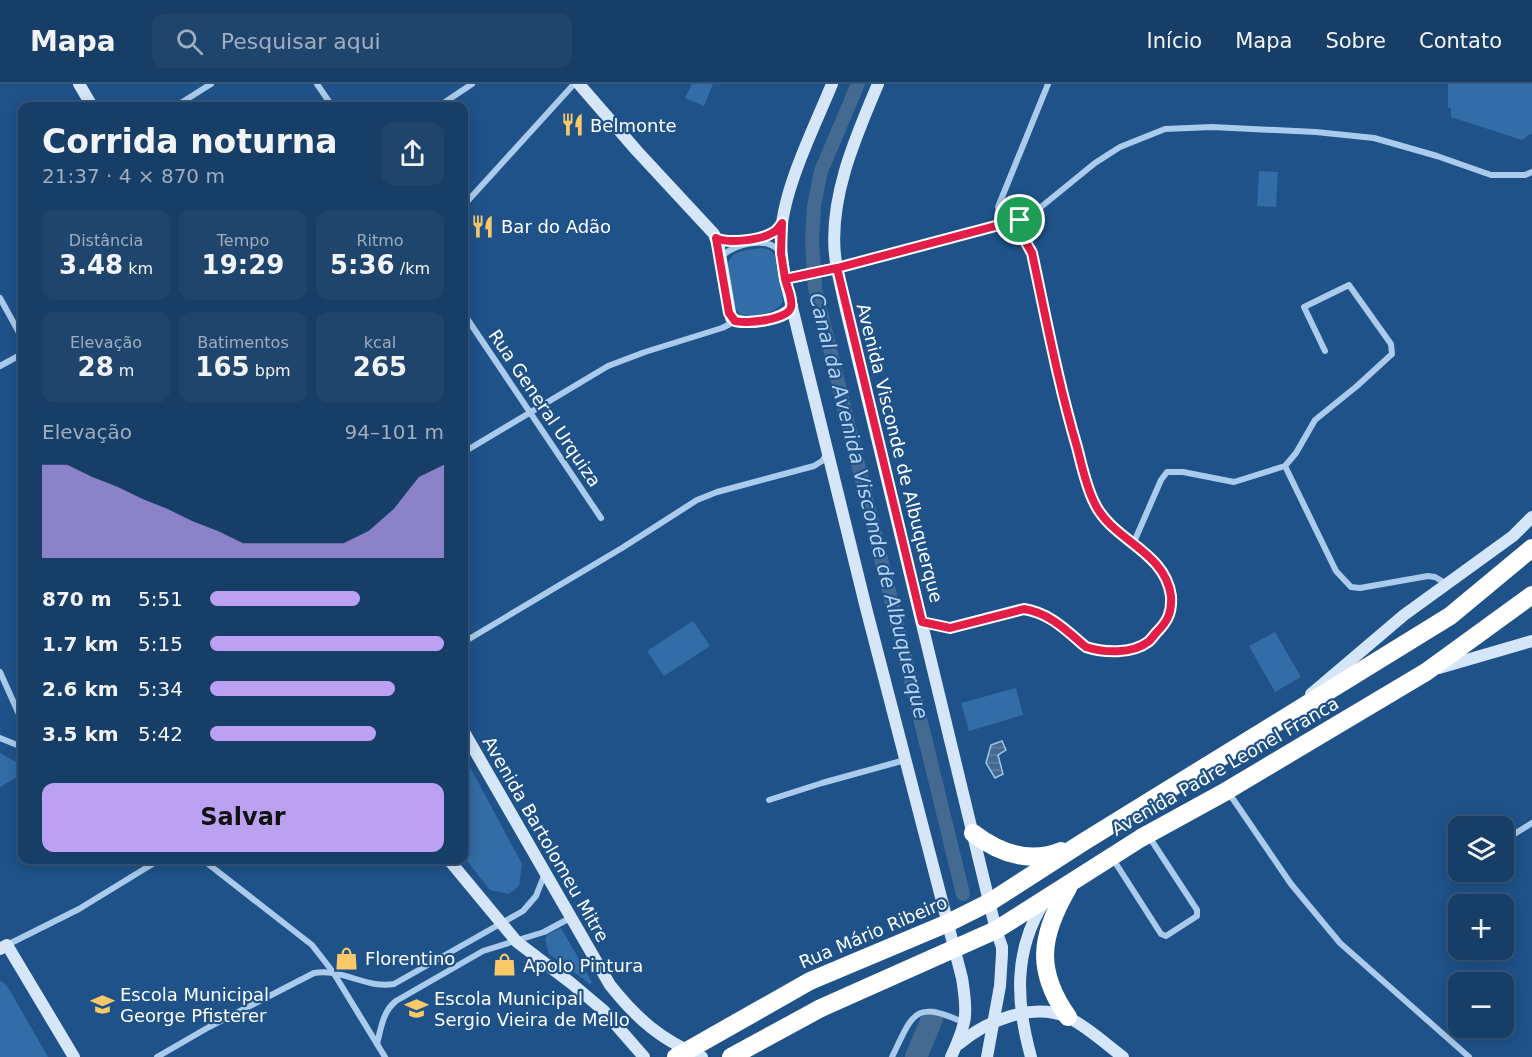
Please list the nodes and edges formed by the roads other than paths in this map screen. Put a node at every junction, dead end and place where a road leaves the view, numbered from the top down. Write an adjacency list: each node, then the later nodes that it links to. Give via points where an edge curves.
1 (79, 84): 10 (main road)
2 (211, 84): 11 (street)
3 (317, 84): 12 (street)
4 (472, 84): 13 (street)
5 (574, 84): 15 (street)
6 (579, 84): 20 (main road)
7 (832, 84): 17 (main road, via 797,170)
8 (878, 84): 23 (main road, Avenida Visconde de Albuquerque, via 838,202)
9 (1048, 84): 18 (street, via 998,207)
10 (90, 102)
11 (182, 102)
12 (329, 102)
13 (445, 102)
14 (1532, 171): 16 (street, via 1516,176 1491,175 1374,138 1212,127 1165,129 1095,162)
15 (468, 201)
16 (1020, 220): 18 (street, via 1012,214); 19 (street)
17 (782, 223): 20 (street, via 770,235 731,242); 21 (main road)
18 (1003, 224): 19 (street, via 1008,231); 23 (street)
19 (1016, 231): 39 (street, via 1032,253 1062,395 1095,505 1119,534)
20 (716, 238): 22 (main road)
21 (781, 253): 22 (street, via 771,245 752,244 732,249); 24 (main road)
22 (720, 258): 27 (main road)
23 (837, 268): 24 (main road); 43 (main road, Avenida Visconde de Albuquerque)
24 (785, 279): 26 (main road)
25 (0, 298): 29 (street)
26 (792, 306): 27 (main road, via 782,316 745,323); 35 (main road)
27 (731, 318): 33 (street, via 730,324 722,328 608,366)
28 (468, 320): 33 (street, Rua General Urquiza)
29 (18, 331)
30 (1325, 351): 36 (street, via 1304,307 1349,285 1393,351 1316,420)
31 (18, 356): 32 (street)
32 (0, 366)
33 (530, 412): 34 (street); 38 (street, Rua General Urquiza)
34 (468, 450)
35 (828, 454): 44 (street, via 814,466 696,500); 53 (main road)
36 (1285, 466): 39 (street, via 1234,482 1183,472 1163,474); 41 (street, via 1336,571 1352,587 1428,576)
37 (1532, 517): 41 (main road, Avenida Padre Leonel Franca, via 1513,536)
38 (601, 518)
39 (1134, 542): 43 (street, via 1162,569 1171,596 1167,622 1148,643 1132,649 1093,649 1049,616 1024,609 950,628)
40 (1527, 553): 49 (highway, Avenida Padre Leonel Franca, via 1450,616)
41 (1447, 584): 49 (main road, Avenida Padre Leonel Franca, via 1359,653)
42 (1532, 596): 47 (highway, Avenida Padre Leonel Franca)
43 (922, 622): 57 (main road, Avenida Visconde de Albuquerque)
44 (468, 640)
45 (1532, 641): 47 (main road, Avenida Padre Leonel Franca)
46 (0, 672): 48 (street)
47 (1426, 672): 54 (highway, Avenida Padre Leonel Franca)
48 (18, 713)
49 (1287, 717): 60 (highway, Avenida Padre Leonel Franca)
50 (0, 738): 52 (street)
51 (468, 739): 65 (main road, Avenida Bartolomeu Mitre)
52 (18, 745)
53 (905, 760): 55 (street); 71 (main road)
54 (1222, 793): 58 (highway, Avenida Padre Leonel Franca); 93 (street, via 1233,799 1291,884 1340,943)
55 (769, 800)
56 (1532, 823): 59 (street)
57 (973, 833): 60 (highway, via 988,845 1021,857 1048,856); 68 (main road, Avenida Visconde de Albuquerque)
58 (1148, 834): 61 (highway, Avenida Padre Leonel Franca); 61 (street, via 1198,914 1166,936 1161,934)
59 (1514, 834)
60 (1085, 841): 68 (highway, Rua Mário Ribeiro)
61 (1112, 856): 66 (highway, Avenida Padre Leonel Franca)
62 (152, 864): 74 (street, via 79,909)
63 (207, 864): 76 (street, via 312,945)
64 (452, 864): 70 (main road)
65 (545, 873): 69 (main road, Avenida Bartolomeu Mitre); 70 (street, via 536,896 523,911)
66 (1070, 884): 67 (highway, Avenida Padre Leonel Franca); 78 (highway, via 1055,911 1044,957 1045,975)
67 (1046, 899): 72 (highway); 77 (main road, via 1022,959)
68 (990, 902): 71 (highway, Rua Mário Ribeiro); 72 (main road, Avenida Visconde de Albuquerque)
69 (572, 917): 73 (street); 83 (main road, Avenida Bartolomeu Mitre, via 610,985 624,1002)
70 (500, 923): 73 (main road); 76 (street, via 394,984 377,986)
71 (948, 923): 75 (main road); 83 (highway, Rua Mário Ribeiro, via 810,981)
72 (996, 930): 75 (highway); 79 (main road, Avenida Visconde de Albuquerque, via 1002,954)
73 (517, 942): 81 (street, via 483,951 396,1001 385,1014); 87 (main road, via 603,1010)
74 (4, 947): 84 (main road)
75 (955, 950): 80 (main road, via 965,996); 88 (highway, via 822,1008)
76 (333, 972): 81 (street); 85 (street, via 301,978)
77 (1021, 1014): 78 (main road, via 1039,1012); 79 (main road); 91 (main road)
78 (1068, 1017): 92 (main road)
79 (993, 1022): 82 (main road, via 969,1035); 90 (main road, Avenida Visconde de Albuquerque)
80 (966, 1023): 82 (main road); 89 (street, via 942,1013 918,1013 910,1019)
81 (377, 1044): 86 (street)
82 (956, 1054)
83 (688, 1055)
84 (74, 1057)
85 (157, 1057)
86 (385, 1057)
87 (644, 1057)
88 (731, 1057)
89 (892, 1057)
90 (987, 1057)
91 (1031, 1057)
92 (1123, 1057)
93 (1468, 1057)

